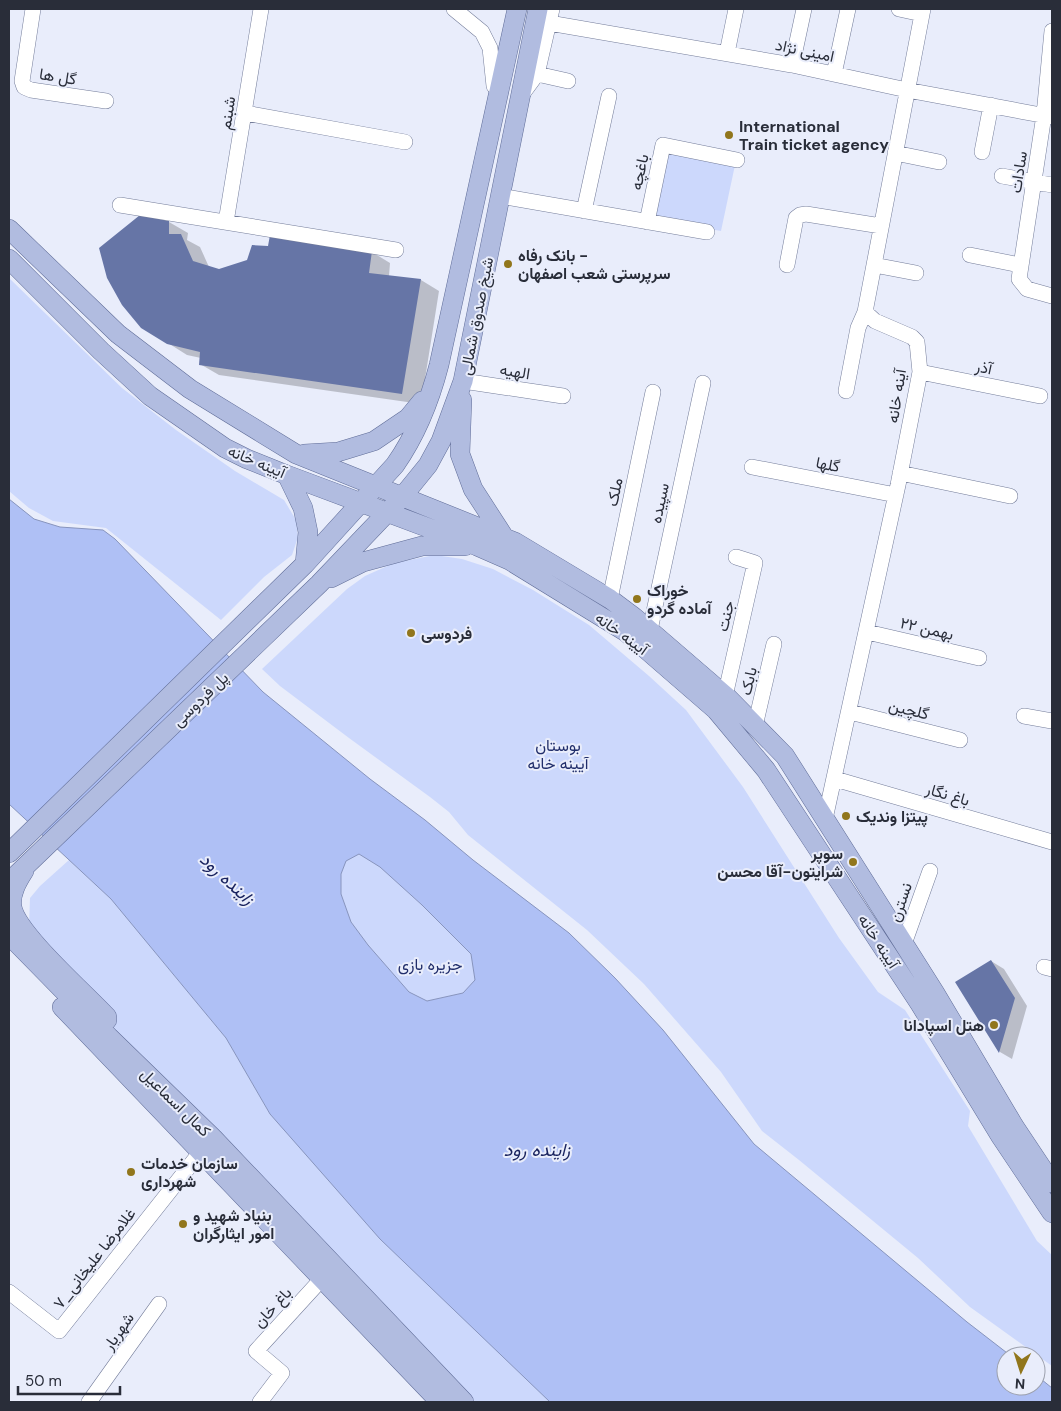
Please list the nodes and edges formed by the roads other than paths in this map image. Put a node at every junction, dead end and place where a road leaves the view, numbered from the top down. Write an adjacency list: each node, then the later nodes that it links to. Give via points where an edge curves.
1 (33, 9): 21 (street, گل ها, via 22,81 24,87)
2 (261, 9): 23 (street, شبنم)
3 (454, 9): 18 (street, via 482,32 490,48)
4 (736, 9): 12 (street)
5 (804, 9): 13 (street)
6 (848, 9): 15 (street)
7 (899, 9): 9 (street)
8 (514, 11): 18 (main road, شیخ صدوق شمالی)
9 (922, 11): 17 (street)
10 (544, 15): 12 (street, امینی نژاد); 14 (street, شیخ صدوق شمالی); 20 (main road, شیخ صدوق شمالی)
11 (1052, 37): 24 (street, سادات)
12 (727, 53): 13 (street, امینی نژاد)
13 (792, 65): 15 (street, امینی نژاد)
14 (537, 74): 16 (street); 20 (street, شیخ صدوق شمالی)
15 (834, 74): 17 (street, امینی نژاد)
16 (568, 81)
17 (907, 90): 22 (street, امینی نژاد); 27 (street)
18 (495, 94): 54 (main road, شیخ صدوق شمالی)
19 (609, 96): 35 (street)
20 (519, 99): 33 (main road, شیخ صدوق شمالی)
21 (106, 101)
22 (991, 105): 24 (street, امینی نژاد); 26 (street)
23 (245, 113): 25 (street); 36 (street, شبنم)
24 (1048, 116): 31 (street, سادات)
25 (405, 142)
26 (982, 152)
27 (895, 153): 29 (street); 38 (street)
28 (737, 160): 37 (street, باغچه, via 663,145)
29 (939, 162)
30 (1002, 176): 31 (street)
31 (1035, 181): 32 (street); 46 (street, سادات)
32 (1052, 185)
33 (500, 196): 35 (street); 52 (main road, شیخ صدوق شمالی)
34 (120, 205): 36 (street)
35 (584, 211): 37 (street)
36 (226, 222): 41 (street)
37 (647, 222): 40 (street)
38 (881, 226): 44 (street, via 800,214 796,218); 45 (street)
39 (9, 229): 51 (main road, آیینه خانه, via 118,334)
40 (708, 232)
41 (396, 250)
42 (970, 255): 46 (street)
43 (9, 259): 59 (main road, آیینه خانه, via 101,351)
44 (787, 264)
45 (874, 265): 47 (street); 49 (street)
46 (1020, 266): 48 (street, سادات, via 1019,279 1027,289)
47 (916, 274)
48 (1052, 296)
49 (865, 312): 50 (street, آینه خانه, via 875,322 917,342); 55 (street, via 858,328)
50 (920, 372): 58 (street, آذر); 62 (street, آینه خانه)
51 (179, 381): 59 (main road, via 176,396); 60 (main road, آیینه خانه)
52 (463, 381): 57 (street, الهیه); 67 (main road, شیخ صدوق شمالی, via 441,441 428,465); 70 (main road, via 460,454 472,489)
53 (703, 384): 76 (street, سپیده)
54 (433, 389): 60 (main road, via 408,418 374,441 338,452); 64 (main road, شیخ صدوق شمالی, via 407,449)
55 (846, 391)
56 (654, 392): 75 (street, ملک)
57 (562, 396)
58 (1040, 396)
59 (163, 406): 63 (main road, آیینه خانه, via 225,448)
60 (296, 454): 64 (main road, آیینه خانه)
61 (752, 467): 65 (street, گلها)
62 (900, 473): 65 (street, آینه خانه); 66 (street)
63 (287, 475): 68 (main road, آیینه خانه); 73 (main road, via 303,508 308,532)
64 (377, 486): 67 (main road, آیینه خانه); 68 (main road, شیخ صدوق شمالی)
65 (896, 495): 77 (street, آینه خانه)
66 (1010, 496)
67 (402, 497): 69 (main road, شیخ صدوق شمالی); 70 (main road, آیینه خانه)
68 (361, 502): 69 (main road, آیینه خانه); 73 (main road, پل فردوسی)
69 (387, 513): 71 (main road, آیینه خانه); 74 (main road, پل فردوسی)
70 (504, 537): 75 (main road, آیینه خانه)
71 (478, 546): 74 (main road, via 422,546 363,562); 99 (main road, آیینه خانه, via 509,560 626,632 716,710 766,770)
72 (736, 557): 80 (street, جنت, via 755,563)
73 (306, 564): 89 (main road, پل فردوسی)
74 (319, 584): 90 (main road, پل فردوسی)
75 (610, 599): 76 (main road, آیینه خانه)
76 (650, 630): 80 (main road, آیینه خانه)
77 (867, 632): 79 (street, ۲۲ بهمن); 81 (street, آینه خانه)
78 (774, 644): 84 (street, بابک)
79 (979, 658)
80 (725, 696): 84 (main road, آیینه خانه)
81 (850, 712): 85 (street, گلچین); 86 (street, آینه خانه)
82 (1024, 716): 83 (street)
83 (1052, 721)
84 (755, 726): 87 (main road, آیینه خانه, via 785,756)
85 (960, 740)
86 (834, 779): 87 (street, آینه خانه); 88 (street, باغ نگار)
87 (825, 819): 94 (main road, آیینه خانه)
88 (1052, 842)
89 (12, 847)
90 (29, 862): 92 (main road, پل فردوسی); 96 (main road, via 11,898 16,918 39,948 107,1017)
91 (930, 871): 94 (street, نسترن)
92 (9, 882)
93 (9, 935): 96 (main road, کمال اسماعیل)
94 (904, 944): 98 (main road, آیینه خانه)
95 (9, 952): 97 (main road, کمال اسماعیل)
96 (109, 1037): 97 (main road, کمال اسماعیل)
97 (207, 1144): 100 (main road, کمال اسماعیل); 101 (street, ۷_غلامرضا علیخانی, via 59,1331)
98 (1052, 1183)
99 (1052, 1213)
100 (328, 1272): 104 (street, باغ خان, via 256,1351 282,1373); 105 (main road, کمال اسماعیل); 106 (main road, کمال اسماعیل)
101 (9, 1292)
102 (159, 1304): 103 (street, شهریار)
103 (89, 1402)
104 (260, 1402)
105 (440, 1402)
106 (464, 1402)

